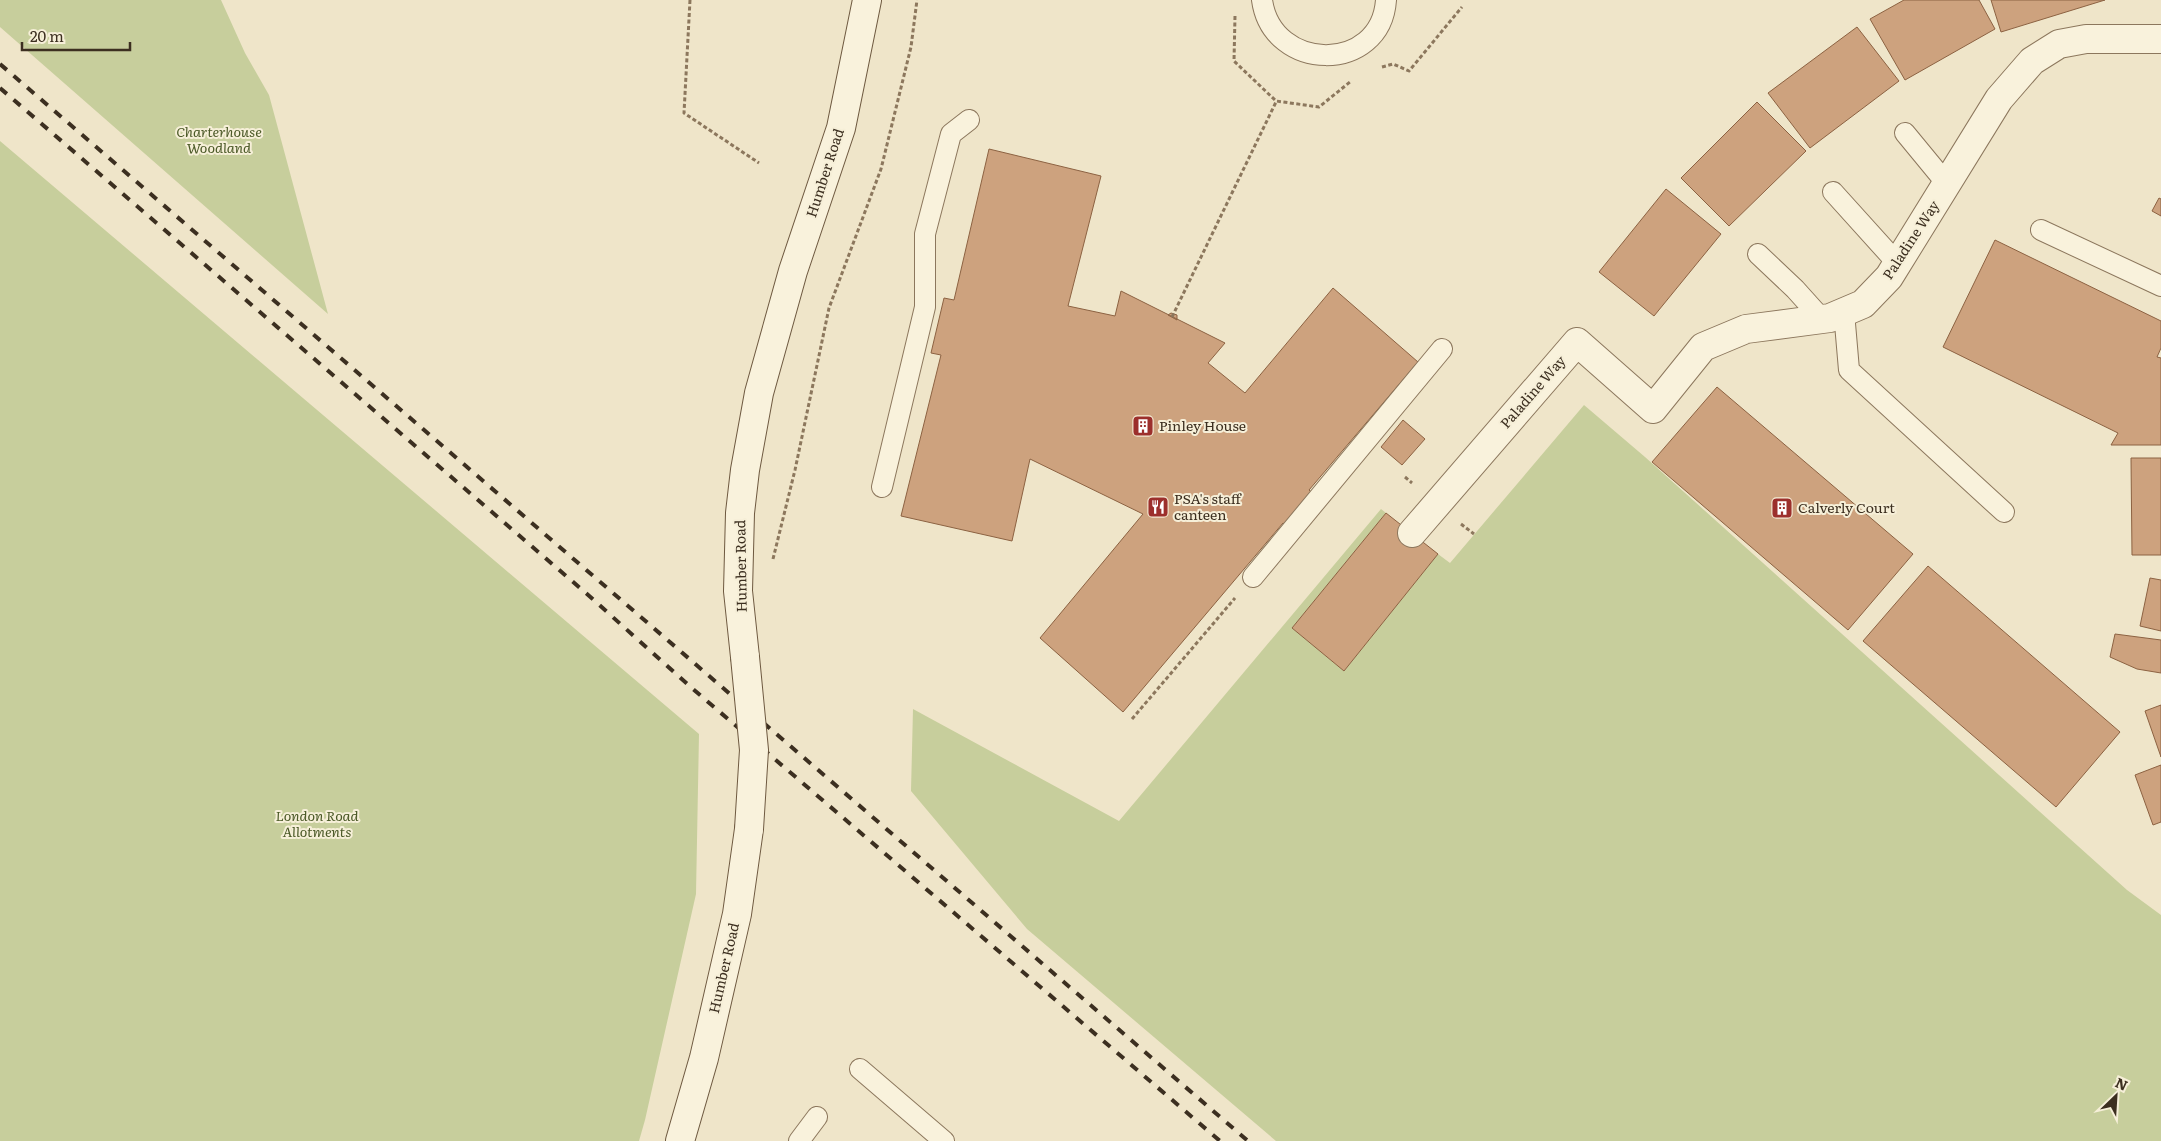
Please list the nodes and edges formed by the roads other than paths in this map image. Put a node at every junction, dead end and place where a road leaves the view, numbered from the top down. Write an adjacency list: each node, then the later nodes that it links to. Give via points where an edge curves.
1 (867, 0): 21 (main road, Humber Road, bridge, via 840,128 793,271 759,393 745,470 740,513 738,592 754,750 749,829 737,914 704,1058)
2 (1262, 0): 3 (lane, via 1270,27 1284,41 1304,53 1320,56 1353,50 1366,40 1378,27)
3 (1386, 0)
4 (2161, 39): 7 (main road, Paladine Way, via 2086,39 2059,44 2032,61 1999,99)
5 (969, 120): 15 (lane, via 951,134 925,234 925,307)
6 (1905, 133): 7 (lane)
7 (1947, 184): 11 (main road, Paladine Way)
8 (1833, 192): 11 (lane)
9 (2041, 230): 12 (lane)
10 (1758, 254): 13 (lane, via 1795,289)
11 (1898, 264): 13 (main road, Paladine Way, via 1863,304)
12 (2161, 286)
13 (1833, 315): 16 (lane, via 1848,370); 17 (main road, Paladine Way, via 1746,330 1703,347 1654,409 1577,342)
14 (1442, 349): 18 (lane)
15 (882, 487)
16 (2004, 512)
17 (1412, 533)
18 (1253, 578)
19 (860, 1069): 23 (lane)
20 (818, 1117): 22 (lane)
21 (680, 1141)
22 (799, 1141)
23 (944, 1141)

